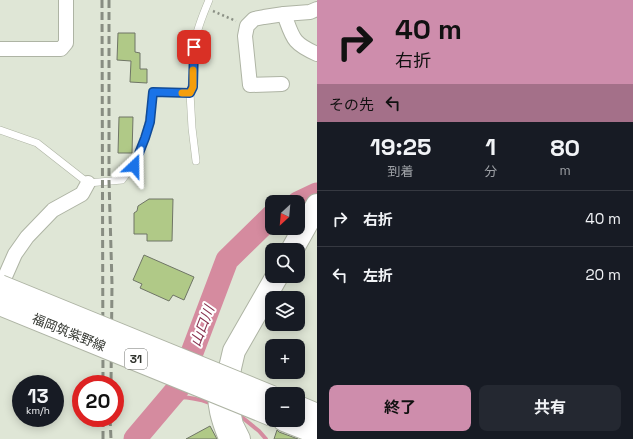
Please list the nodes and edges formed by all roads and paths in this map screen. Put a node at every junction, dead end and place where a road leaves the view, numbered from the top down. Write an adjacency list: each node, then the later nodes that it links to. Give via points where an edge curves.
1 (66, 0): 7 (street, via 66,43 61,49)
2 (209, 0): 3 (lane)
3 (206, 7): 6 (path); 10 (lane, via 194,47 193,87)
4 (317, 9): 5 (street)
5 (284, 14): 6 (street, via 254,20); 8 (street, via 294,40)
6 (248, 26): 9 (street, via 245,36 250,85)
7 (0, 49)
8 (317, 54)
9 (282, 84)
10 (190, 93): 12 (lane); 13 (lane, via 153,92 150,122 134,166 122,180)
11 (0, 130): 13 (lane, via 37,143)
12 (196, 160)
13 (88, 183): 17 (street, via 82,194 52,210 27,237 15,254)
14 (315, 209): 15 (main road)
15 (296, 243)
16 (273, 283): 19 (main road)
17 (0, 287): 20 (main road, 福岡筑紫野線 / 31, bridge)
18 (0, 304): 22 (main road, 福岡筑紫野線 / 31, bridge)
19 (234, 352): 26 (street, via 224,357 218,365 214,397); 27 (main road, via 226,403)
20 (265, 394)
21 (305, 410): 23 (main road)
22 (265, 412)
23 (317, 415)
24 (302, 427): 25 (main road)
25 (317, 433)
26 (226, 439)
27 (239, 439)

